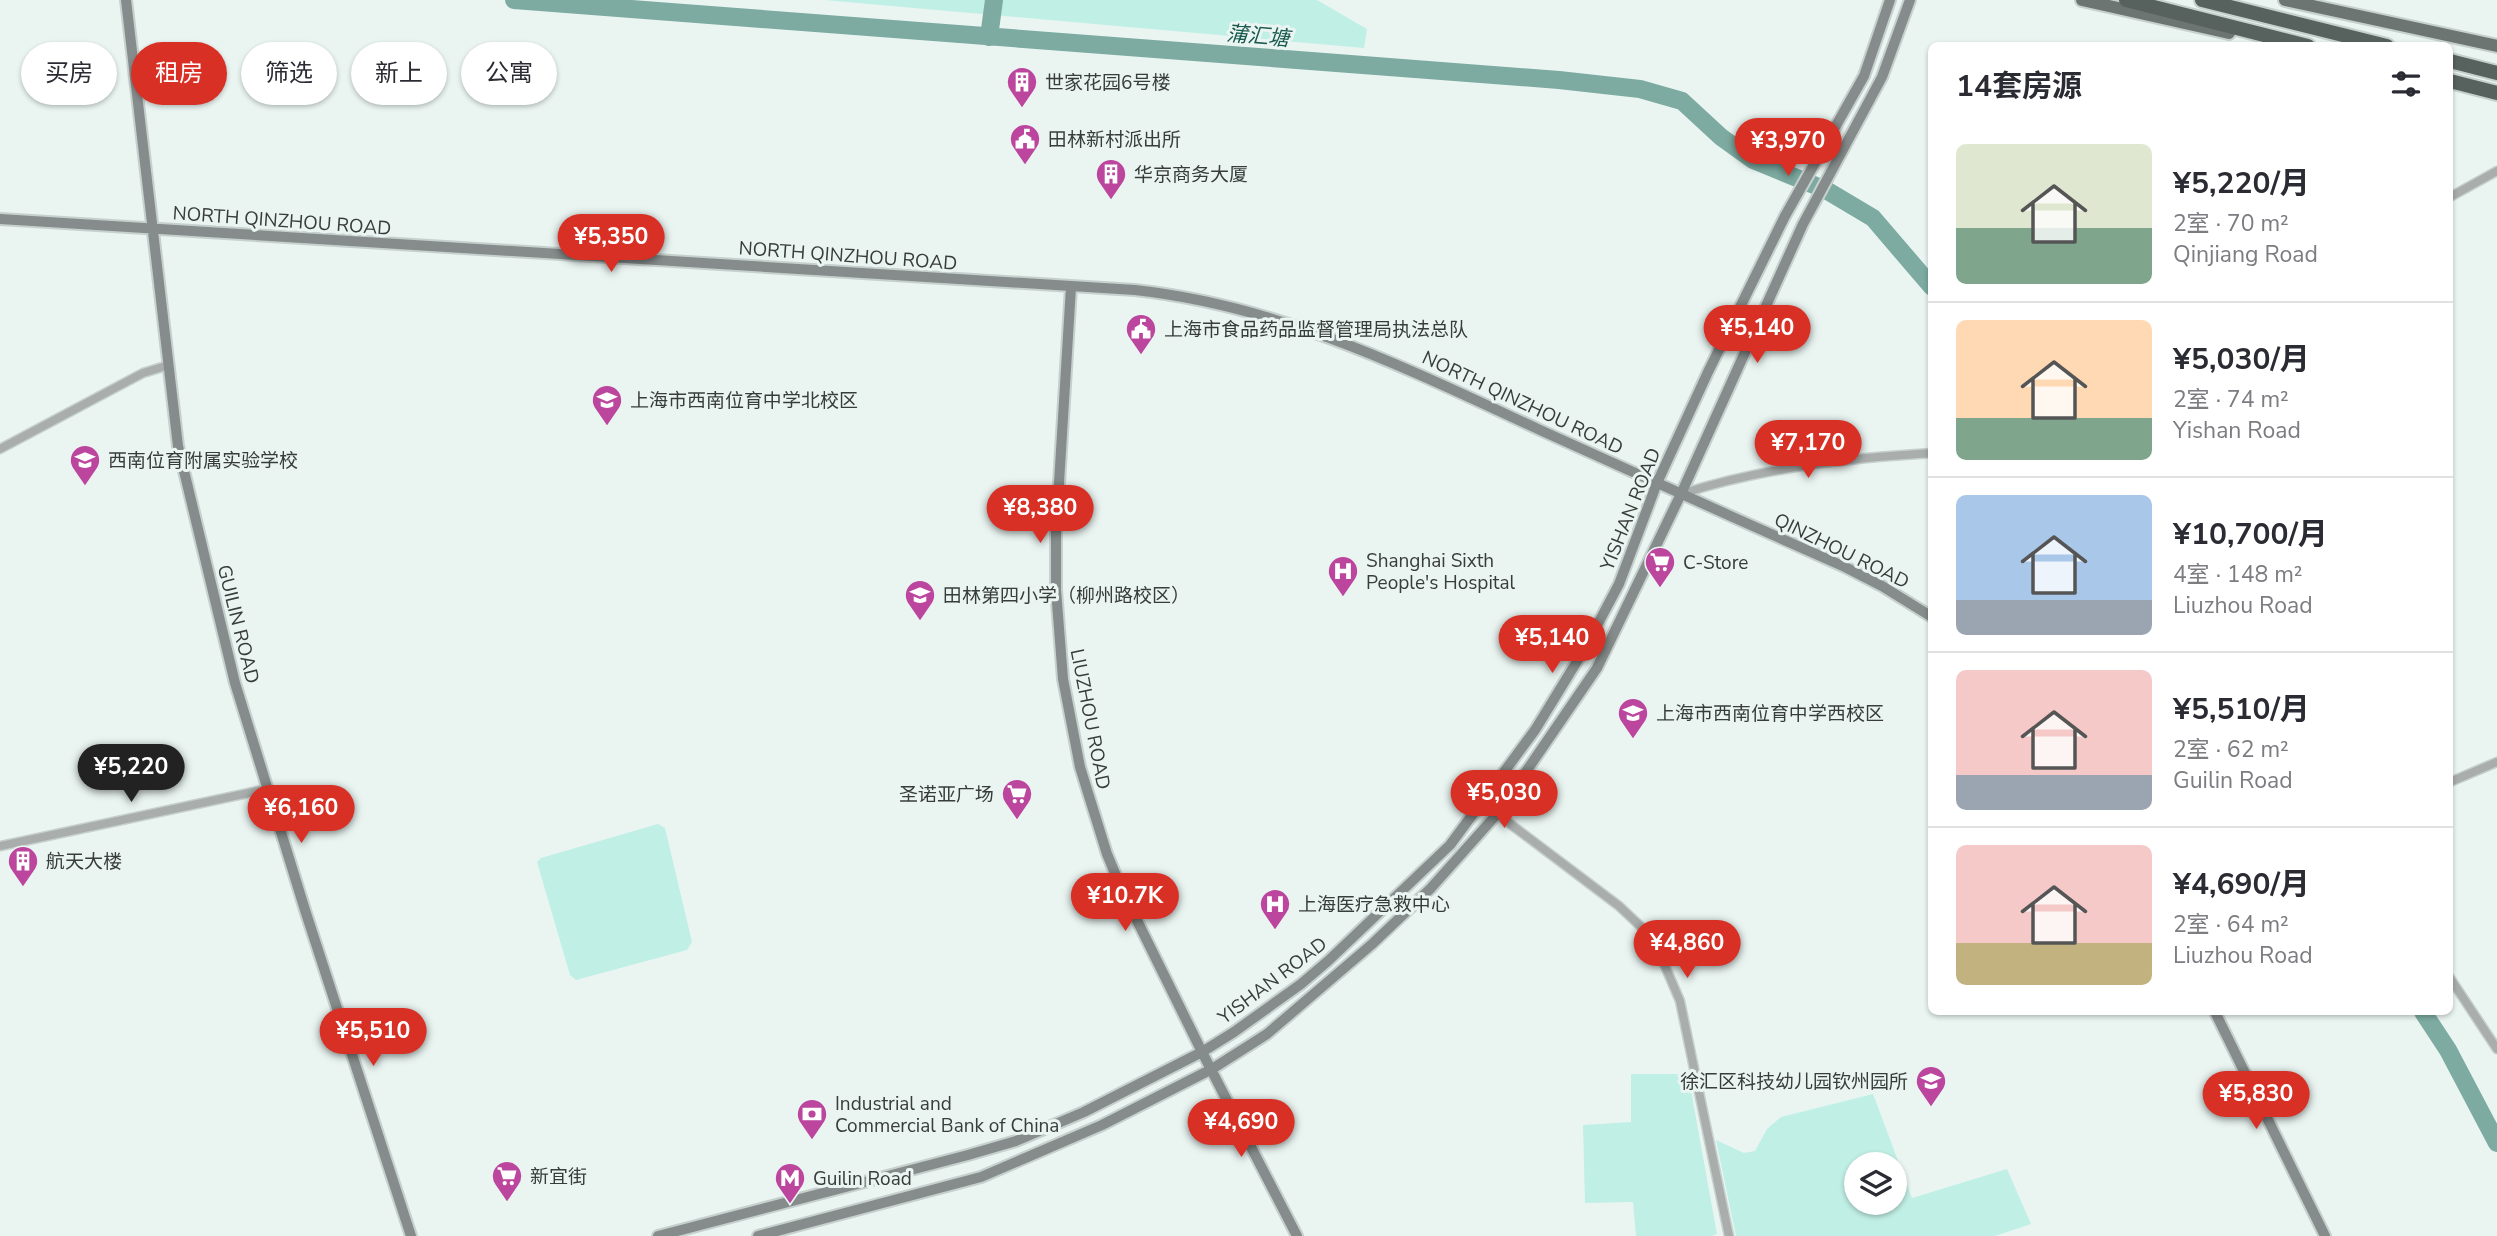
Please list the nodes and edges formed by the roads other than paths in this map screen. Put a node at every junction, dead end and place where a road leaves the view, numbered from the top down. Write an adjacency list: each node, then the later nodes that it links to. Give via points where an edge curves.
1 (1890, 0): 24 (main road, YISHAN ROAD, via 1864,76 1785,216)
2 (1910, 0): 25 (main road, YISHAN ROAD, via 1882,77 1803,224)
3 (2082, 0): 8 (main road)
4 (2126, 0): 9 (highway)
5 (2202, 0): 10 (highway)
6 (2285, 0): 11 (main road)
7 (126, 1): 19 (main road, GUILIN ROAD)
8 (2271, 42)
9 (2292, 42)
10 (2371, 42)
11 (2497, 46)
12 (2453, 62): 13 (highway)
13 (2497, 73)
14 (2453, 81): 15 (highway)
15 (2497, 92)
16 (2497, 171): 17 (street)
17 (2453, 195)
18 (0, 219): 19 (main road, NORTH QINZHOU ROAD)
19 (153, 229): 20 (main road, NORTH QINZHOU ROAD); 21 (main road, GUILIN ROAD)
20 (1071, 287): 24 (main road, NORTH QINZHOU ROAD, via 1164,293 1242,308 1293,324 1403,366); 35 (main road, LIUZHOU ROAD, via 1056,562 1057,620 1068,708 1088,797 1107,854)
21 (169, 365): 22 (street, via 142,373); 29 (main road, GUILIN ROAD, via 178,446 235,683)
22 (0, 449)
23 (1928, 453): 25 (street, via 1786,469)
24 (1657, 483): 25 (main road, QINZHOU ROAD); 35 (main road, YISHAN ROAD, via 1619,584 1578,662 1535,730 1450,845 1301,984)
25 (1681, 494): 26 (main road, QINZHOU ROAD, via 1845,567); 30 (main road, YISHAN ROAD, via 1597,668)
26 (1928, 615)
27 (2497, 762): 28 (street)
28 (2453, 781)
29 (267, 789): 31 (street); 37 (main road, GUILIN ROAD)
30 (1497, 814): 36 (main road, YISHAN ROAD, via 1431,888 1371,945 1267,1034); 41 (street, via 1619,906 1653,938 1680,1001)
31 (0, 846)
32 (2453, 983): 34 (street)
33 (2216, 1015): 42 (main road)
34 (2497, 1049)
35 (1202, 1052): 36 (main road, LIUZHOU ROAD); 38 (main road, YISHAN ROAD, via 1016,1141)
36 (1212, 1069): 39 (main road, YISHAN ROAD, via 1102,1125 981,1177); 40 (main road, LIUZHOU ROAD)
37 (411, 1236)
38 (658, 1236)
39 (758, 1236)
40 (1297, 1236)
41 (1729, 1236)
42 (2325, 1236)

